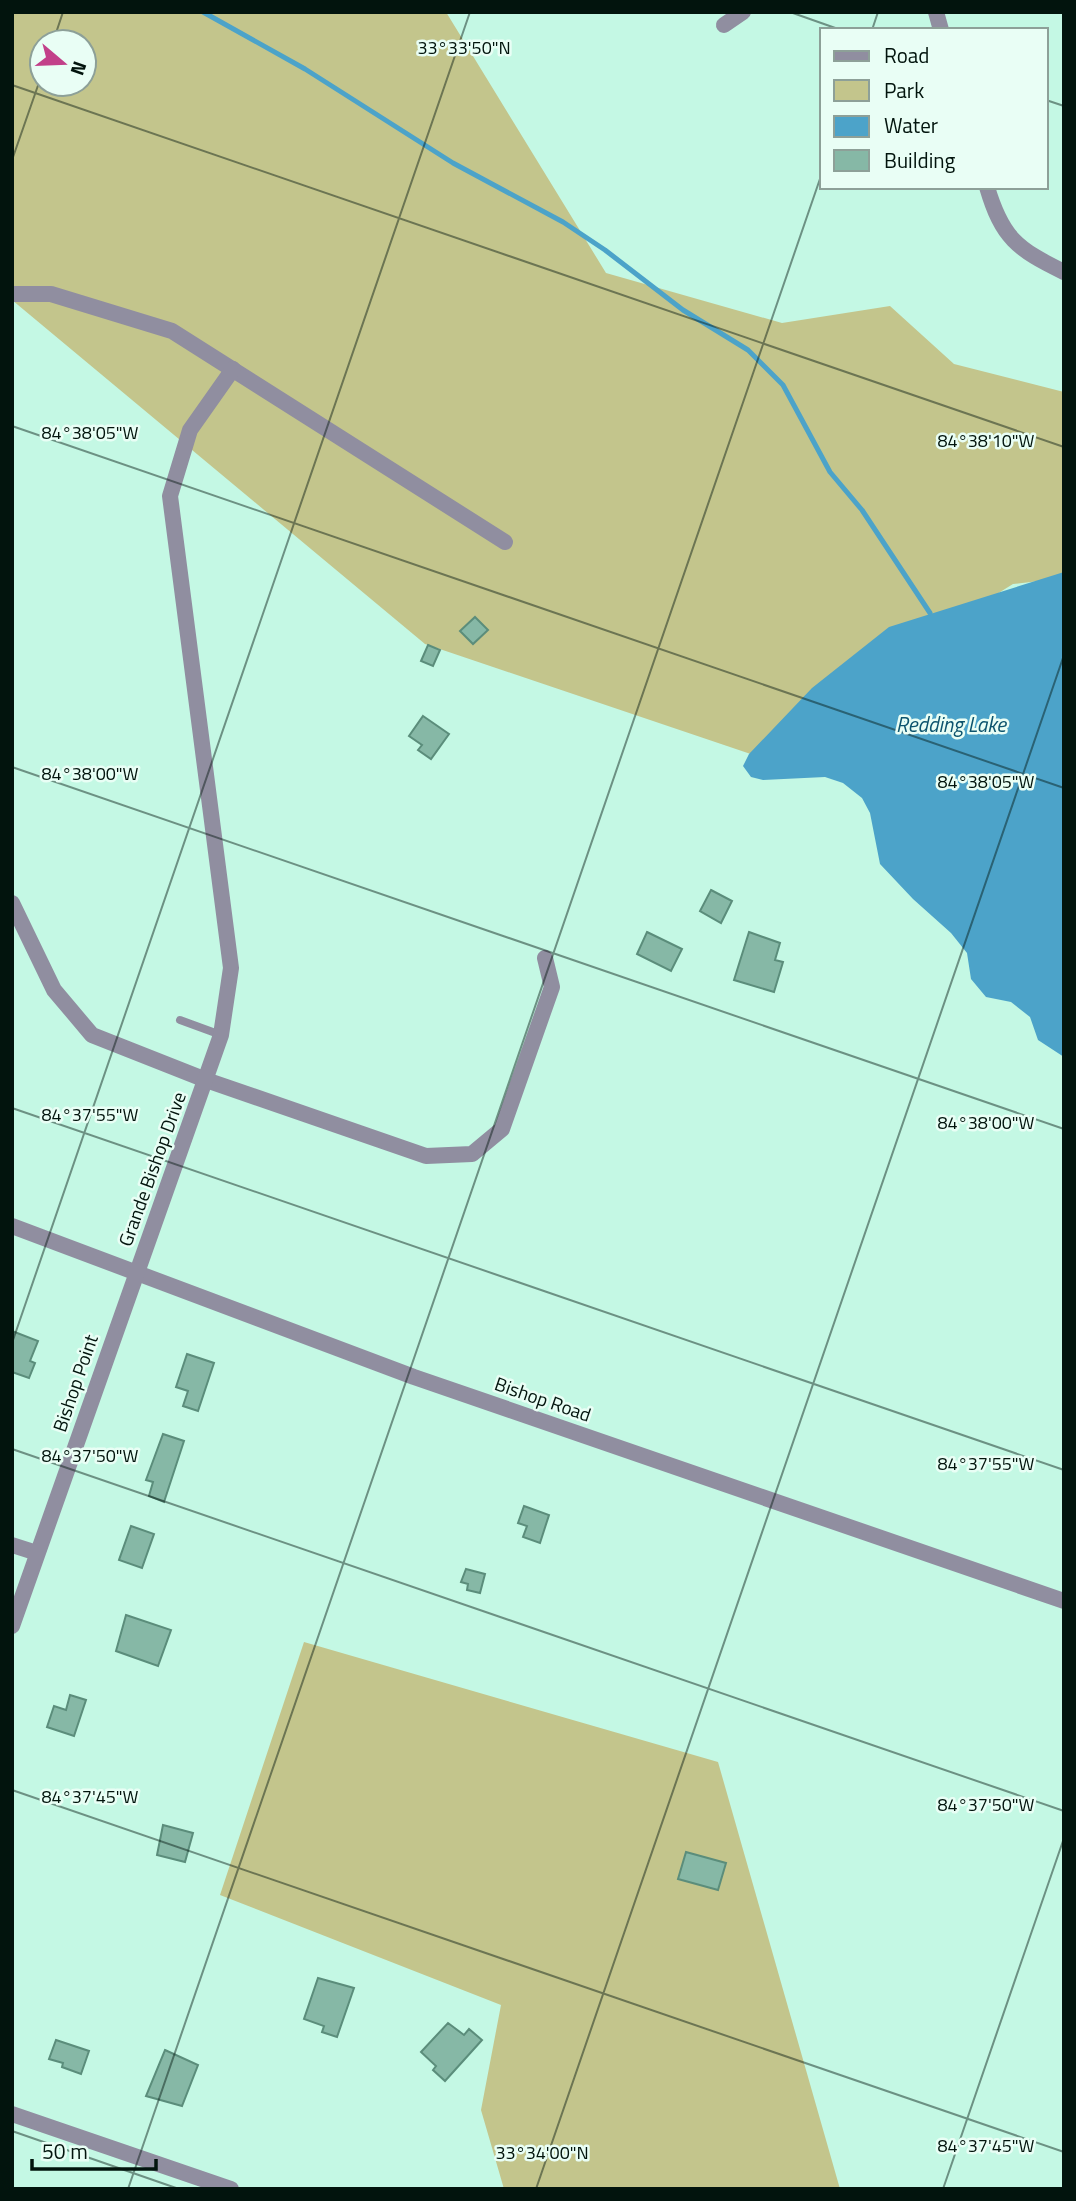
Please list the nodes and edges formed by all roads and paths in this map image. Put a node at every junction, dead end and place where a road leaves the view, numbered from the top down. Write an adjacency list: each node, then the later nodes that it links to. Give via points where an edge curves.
1 (743, 12): 2 (street)
2 (724, 25)
3 (988, 189): 4 (street, via 996,220 1027,254)
4 (1064, 272)
5 (12, 294): 6 (street, via 51,294 173,331)
6 (233, 369): 7 (street); 11 (street, Grande Bishop Drive, via 190,430 170,496 231,968)
7 (505, 542)
8 (12, 903): 12 (street, via 54,990 92,1035)
9 (545, 958): 12 (street, via 552,988 502,1129 472,1154 426,1156)
10 (180, 1020): 11 (lane)
11 (221, 1035): 12 (street, Grande Bishop Drive)
12 (206, 1080): 14 (street, Grande Bishop Drive)
13 (12, 1226): 14 (street, Bishop Road)
14 (137, 1272): 16 (street, Bishop Point); 17 (street, Bishop Road, via 414,1377)
15 (12, 1545): 16 (street)
16 (37, 1553): 18 (street, Bishop Point)
17 (1064, 1601)
18 (12, 1626)
19 (12, 2114): 20 (street)
20 (231, 2189)

